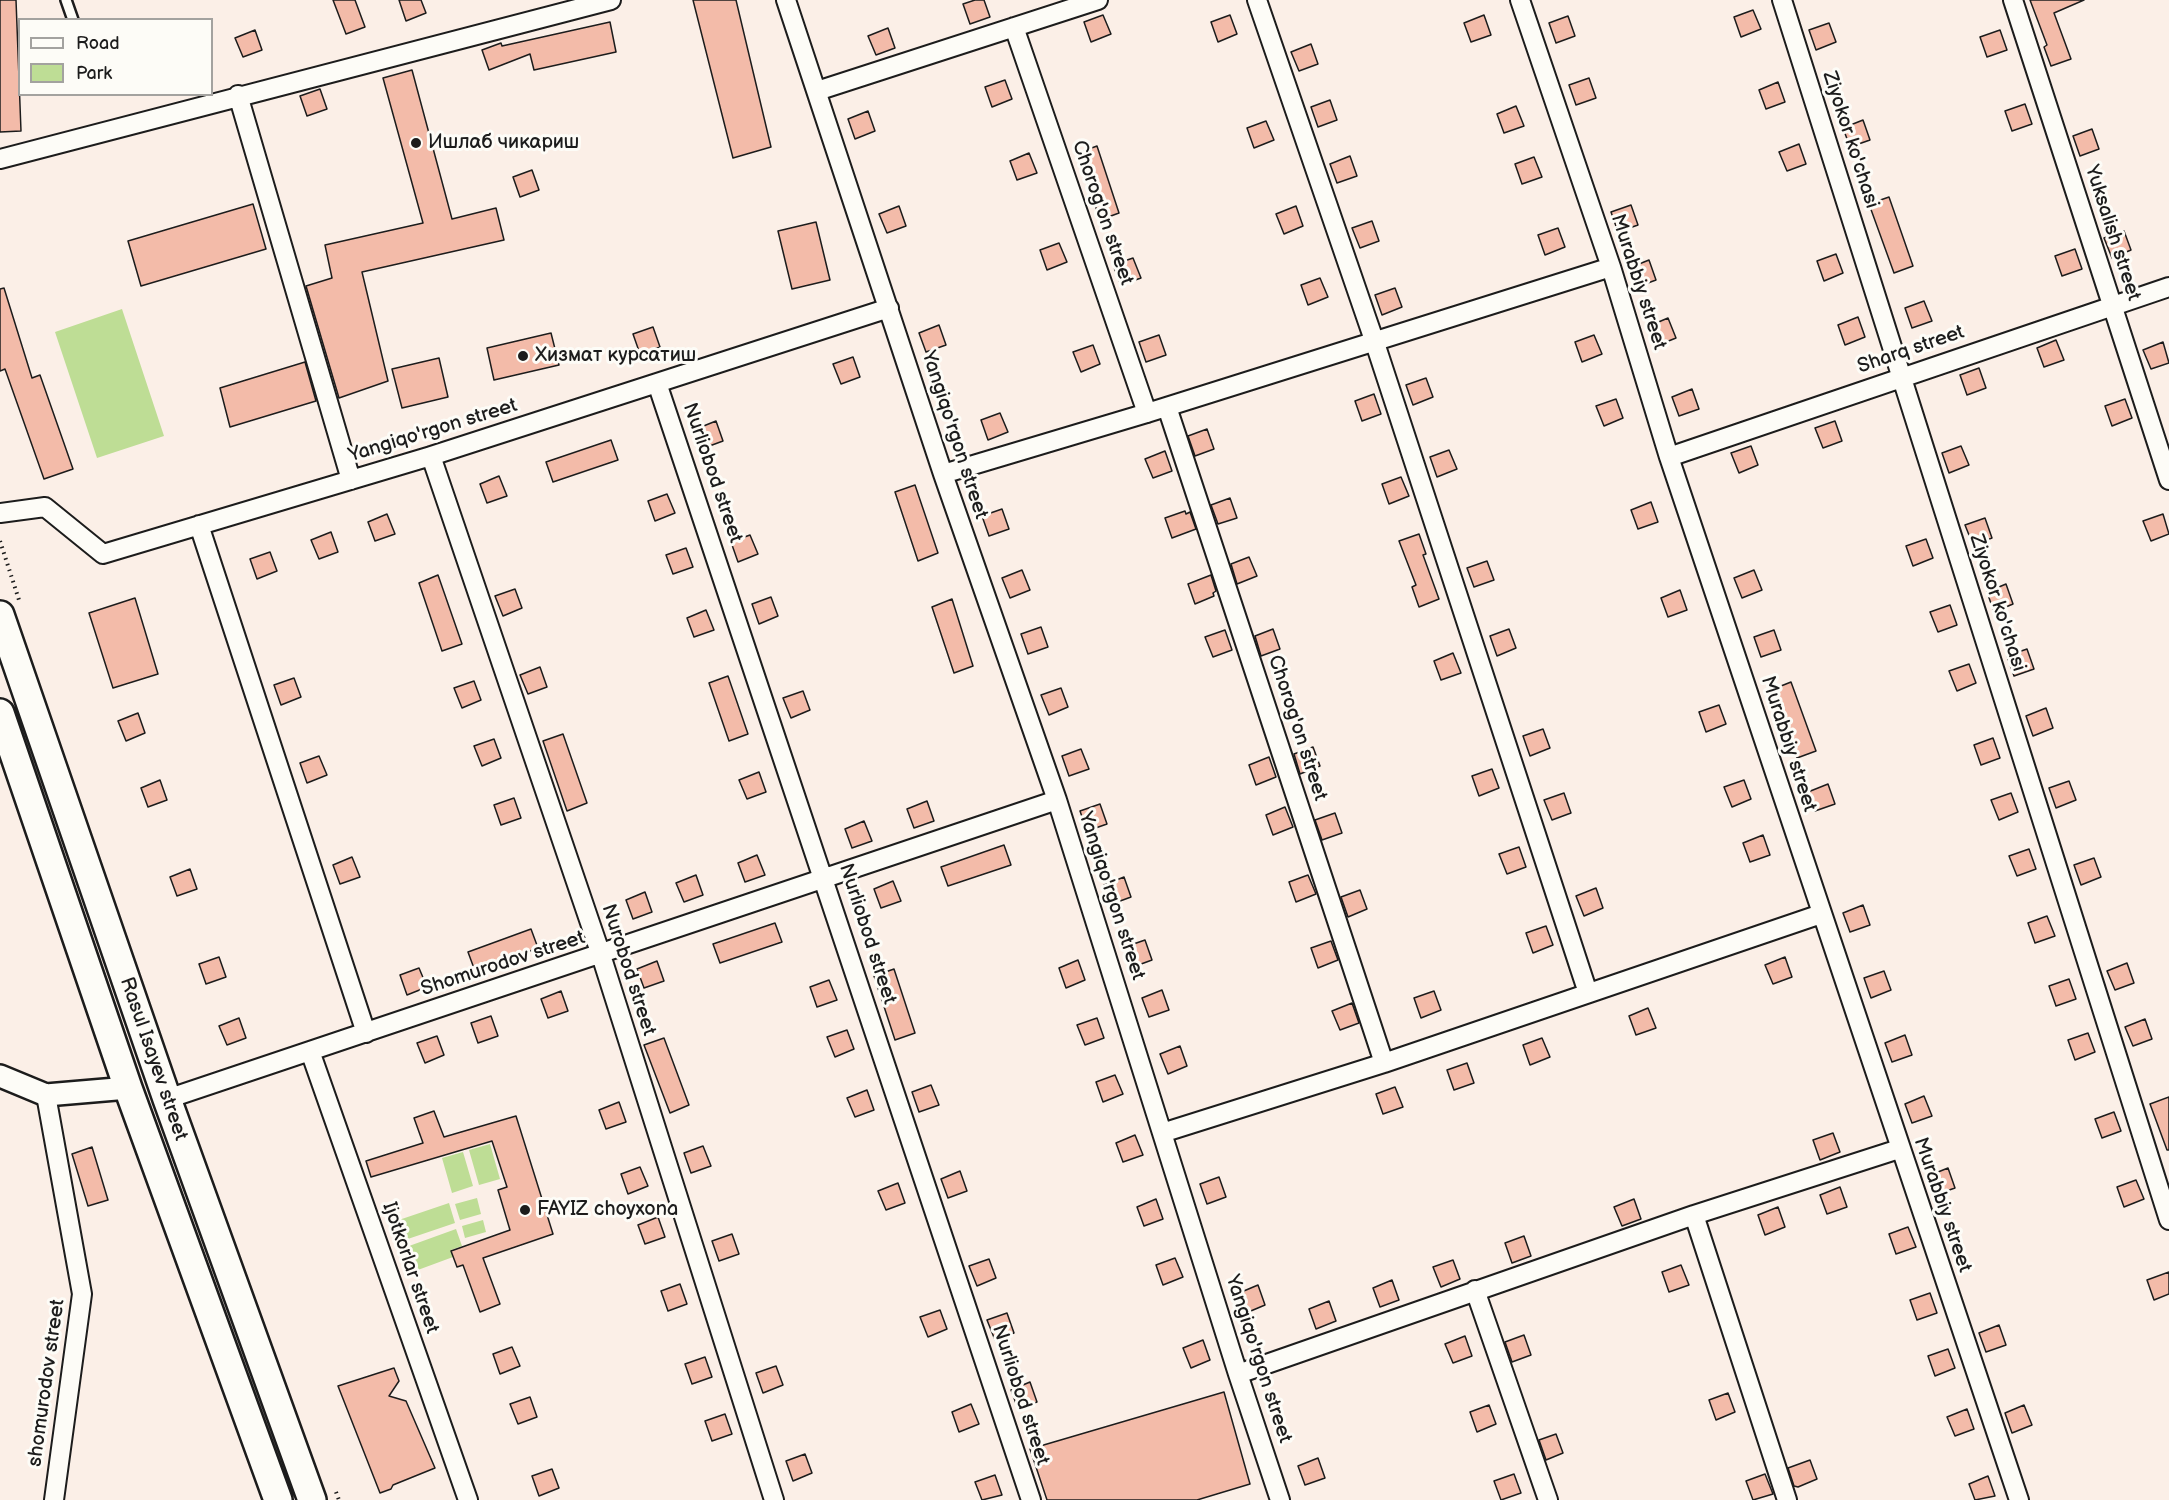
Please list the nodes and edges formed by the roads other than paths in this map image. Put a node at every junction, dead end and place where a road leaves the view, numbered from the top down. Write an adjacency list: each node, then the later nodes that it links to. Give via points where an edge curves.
1 (66, 0): 9 (lane)
2 (611, 0): 12 (street)
3 (786, 0): 11 (street, Yangiqo'rgon street)
4 (1098, 0): 10 (street)
5 (1257, 0): 19 (street)
6 (1520, 0): 15 (street, Murabbiy street)
7 (1782, 0): 20 (street, Ziyokor ko'chasi)
8 (2013, 0): 17 (street, Yuksalish street)
9 (72, 18)
10 (1014, 27): 11 (street); 23 (street, Chorog'on street)
11 (817, 91): 18 (street, Yangiqo'rgon street)
12 (238, 96): 13 (street); 27 (street)
13 (209, 100): 14 (street)
14 (0, 159)
15 (1611, 267): 19 (street); 25 (street, Murabbiy street)
16 (2169, 287): 17 (street, Sharq street)
17 (2111, 306): 20 (street, Sharq street); 28 (street, Yuksalish street)
18 (889, 308): 21 (street, Yangiqo'rgon street); 26 (street, Yangiqo'rgon street)
19 (1374, 340): 22 (street); 37 (street)
20 (1901, 377): 25 (street, Sharq street); 48 (street, Ziyokor ko'chasi)
21 (657, 383): 24 (street, Yangiqo'rgon street); 34 (street, Nurliobod street)
22 (1167, 406): 23 (street); 40 (street, Chorog'on street)
23 (1147, 413): 26 (street)
24 (430, 456): 27 (street, Yangiqo'rgon street); 36 (street, Nurobod street)
25 (1669, 457): 35 (street, Murabbiy street)
26 (943, 474): 33 (street, Yangiqo'rgon street)
27 (351, 480): 30 (street, Yangiqo'rgon street)
28 (2169, 480)
29 (0, 513): 30 (street, Yangiqo'rgon street, via 45,507 103,554)
30 (199, 525): 38 (street)
31 (0, 615): 44 (main road, Rasul Isayev street)
32 (0, 713): 42 (main road, Rasul Isayev street)
33 (1057, 800): 34 (street, Shomurodov street); 45 (street, Yangiqo'rgon street)
34 (825, 878): 36 (street, Shomurodov street); 56 (street, Nurliobod street)
35 (1821, 914): 37 (street); 46 (street, Murabbiy street)
36 (601, 955): 38 (street, Shomurodov street); 55 (street, Nurobod street)
37 (1588, 993): 40 (street)
38 (366, 1033): 39 (street, Shomurodov street)
39 (310, 1051): 44 (street, Shomurodov street); 54 (street, Ijotkorlar street)
40 (1384, 1063): 45 (street)
41 (0, 1076): 43 (street)
42 (128, 1088): 43 (street); 52 (main road, Rasul Isayev street)
43 (46, 1095): 51 (street, shomurodov street, via 82,1294)
44 (167, 1099): 53 (main road, Rasul Isayev street)
45 (1162, 1133): 50 (street, Yangiqo'rgon street)
46 (1899, 1149): 47 (street); 60 (street, Murabbiy street)
47 (1694, 1215): 49 (street); 59 (street)
48 (2169, 1220)
49 (1475, 1290): 50 (street); 58 (street)
50 (1238, 1374): 57 (street, Yangiqo'rgon street)
51 (54, 1500)
52 (278, 1500)
53 (312, 1500)
54 (468, 1500)
55 (774, 1500)
56 (1031, 1500)
57 (1280, 1500)
58 (1548, 1500)
59 (1787, 1500)
60 (2019, 1500)

